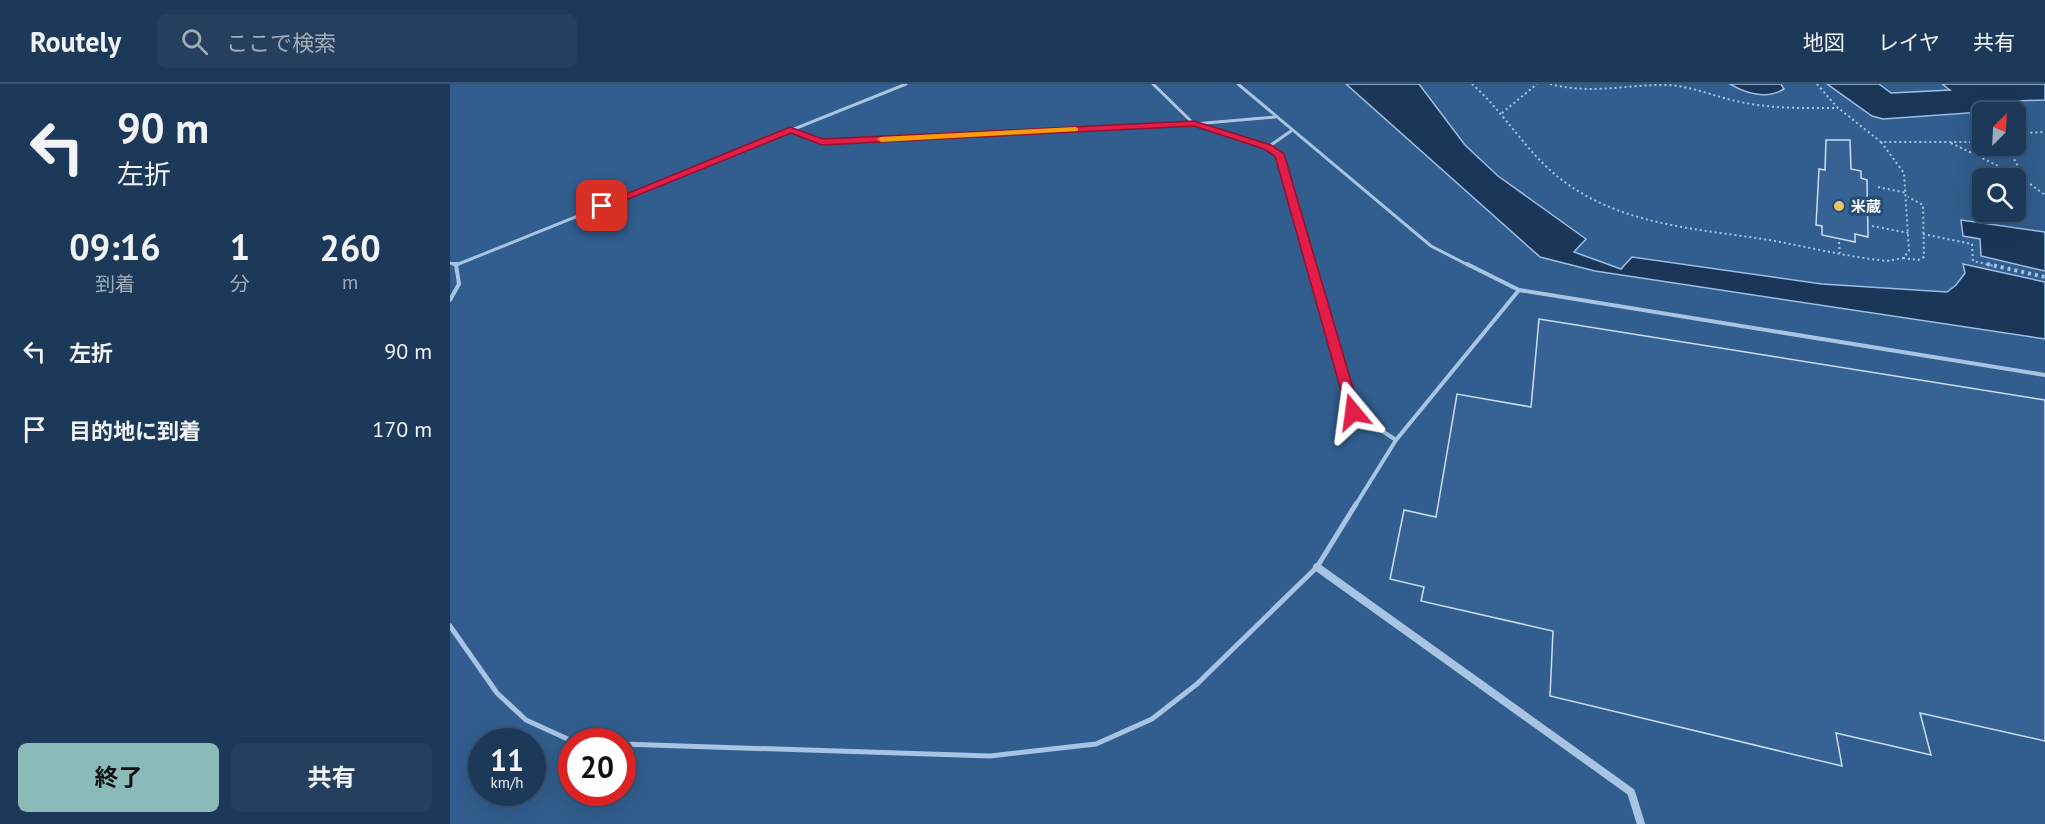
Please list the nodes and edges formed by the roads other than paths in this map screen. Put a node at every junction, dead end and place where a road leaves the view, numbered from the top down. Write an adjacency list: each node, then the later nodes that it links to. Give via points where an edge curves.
1 (906, 84): 6 (lane)
2 (1153, 84): 5 (lane)
3 (1238, 84): 4 (lane)
4 (1275, 117): 5 (lane); 7 (lane)
5 (1194, 124): 6 (lane, via 822,142); 8 (lane)
6 (790, 130): 10 (lane)
7 (1291, 131): 8 (lane); 11 (lane, via 1431,246)
8 (1268, 147): 14 (lane, via 1280,154 1353,412)
9 (450, 263): 10 (lane)
10 (456, 265): 12 (lane, via 459,284)
11 (1519, 290): 13 (lane); 14 (lane)
12 (450, 300)
13 (2045, 375)
14 (1396, 441): 15 (lane)
15 (1317, 567): 18 (lane, via 1197,684 1152,719 1096,744 990,756); 19 (street, via 1631,792)
16 (450, 626): 17 (lane, via 496,693 526,720)
17 (558, 735)
18 (636, 744)
19 (1641, 824)

